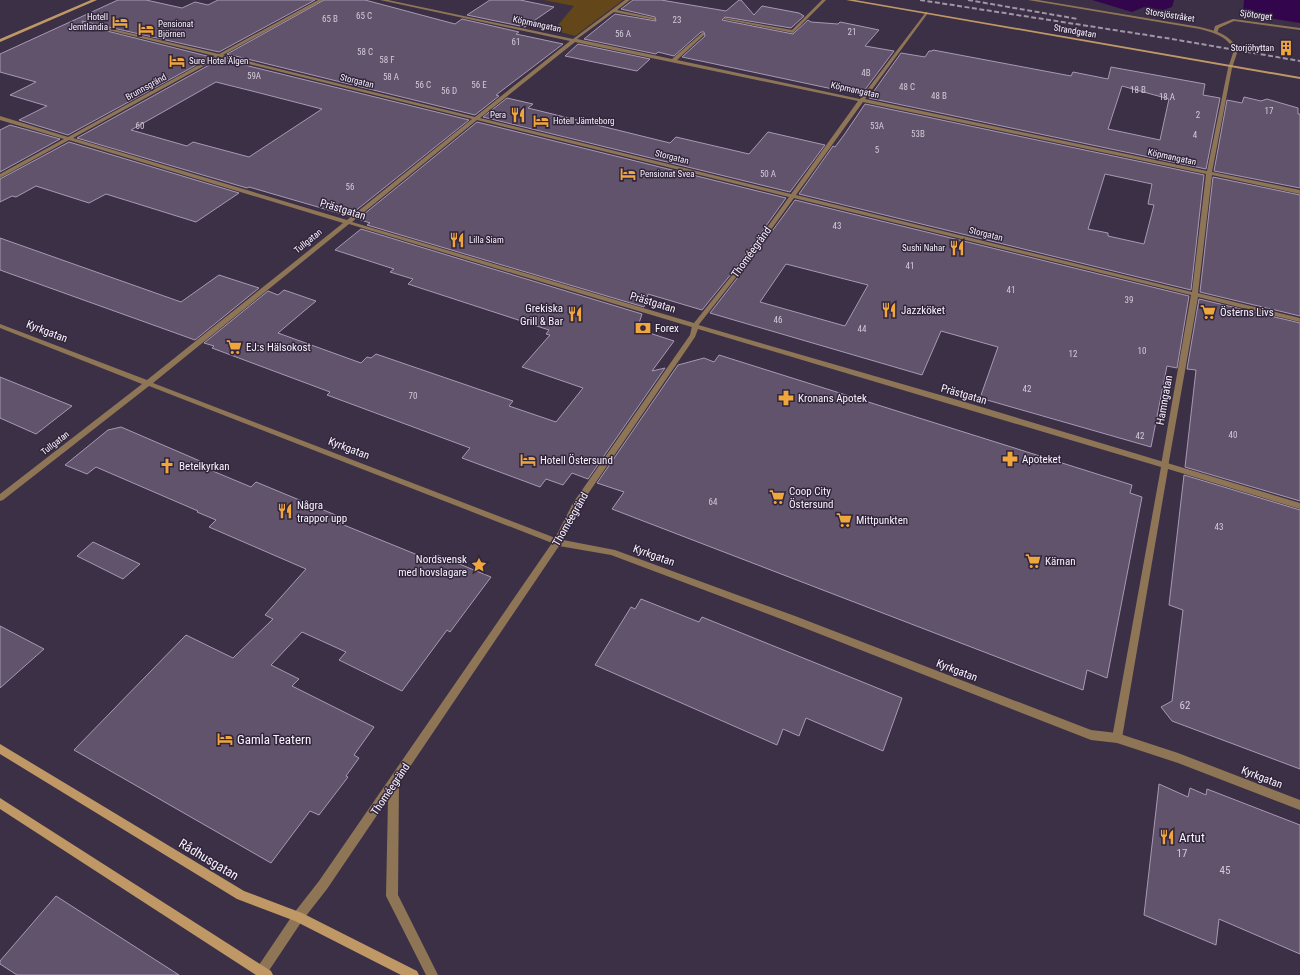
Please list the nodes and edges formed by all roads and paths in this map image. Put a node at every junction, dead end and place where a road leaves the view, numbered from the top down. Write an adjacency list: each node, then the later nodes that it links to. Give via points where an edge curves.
1 (95, 0): 18 (main road)
2 (321, 0): 19 (street, Brunnsgränd)
3 (382, 0): 8 (street, Köpmangatan)
4 (628, 0): 9 (street, Tullgatan)
5 (824, 0): 12 (street, via 793,32)
6 (848, 0): 10 (main road, Strandgatan)
7 (1030, 0): 15 (street, Storsjöstråket)
8 (406, 3): 17 (street, Köpmangatan)
9 (613, 11): 11 (street); 17 (street, Tullgatan)
10 (926, 13): 21 (main road, Strandgatan); 23 (street, Thoméegränd)
11 (653, 19)
12 (725, 19)
13 (85, 23): 19 (street, Storgatan)
14 (1300, 29): 15 (street, Sjötorget, via 1233,20 1217,27)
15 (1215, 32): 21 (street, Storsjöstråket, via 1230,40 1236,50)
16 (702, 34): 20 (street)
17 (575, 40): 20 (street, Köpmangatan); 25 (street, Tullgatan)
18 (0, 41)
19 (219, 56): 25 (street, Storgatan); 26 (street, Brunnsgränd)
20 (674, 60): 23 (street, Köpmangatan)
21 (1231, 66): 22 (main road, Strandgatan); 27 (street, Hamngatan)
22 (1300, 78)
23 (862, 100): 27 (street, Köpmangatan); 30 (street, Thoméegränd)
24 (0, 118): 26 (street, Prästgatan)
25 (476, 119): 30 (street, Storgatan); 31 (street, Tullgatan)
26 (69, 138): 28 (street, Brunnsgränd); 31 (street, Prästgatan)
27 (1209, 173): 29 (street, Köpmangatan); 32 (street, Hamngatan)
28 (0, 176)
29 (1300, 192)
30 (792, 196): 32 (street, Storgatan); 35 (street, Thoméegränd)
31 (348, 222): 35 (street, Prästgatan); 36 (street, Tullgatan)
32 (1195, 294): 33 (street, Storgatan); 37 (street, Hamngatan)
33 (1300, 320)
34 (0, 326): 36 (street, Kyrkgatan)
35 (695, 326): 37 (street, Prästgatan); 40 (street, Thoméegränd, via 693,335 576,505)
36 (147, 383): 38 (street, Tullgatan); 40 (street, Kyrkgatan)
37 (1164, 466): 39 (street, Prästgatan); 41 (street, Hamngatan)
38 (0, 498)
39 (1300, 506)
40 (557, 542): 41 (street, Kyrkgatan, via 612,552 1091,735); 43 (street, Thoméegränd)
41 (1117, 738): 45 (street, Kyrkgatan, via 1178,758)
42 (0, 749): 46 (main road, Rådhusgatan, via 241,895)
43 (394, 782): 46 (street, Thoméegränd); 49 (street, via 392,896)
44 (0, 803): 47 (main road)
45 (1300, 805)
46 (298, 917): 47 (street, Thoméegränd); 48 (main road, Rådhusgatan)
47 (264, 973)
48 (413, 975)
49 (432, 975)

